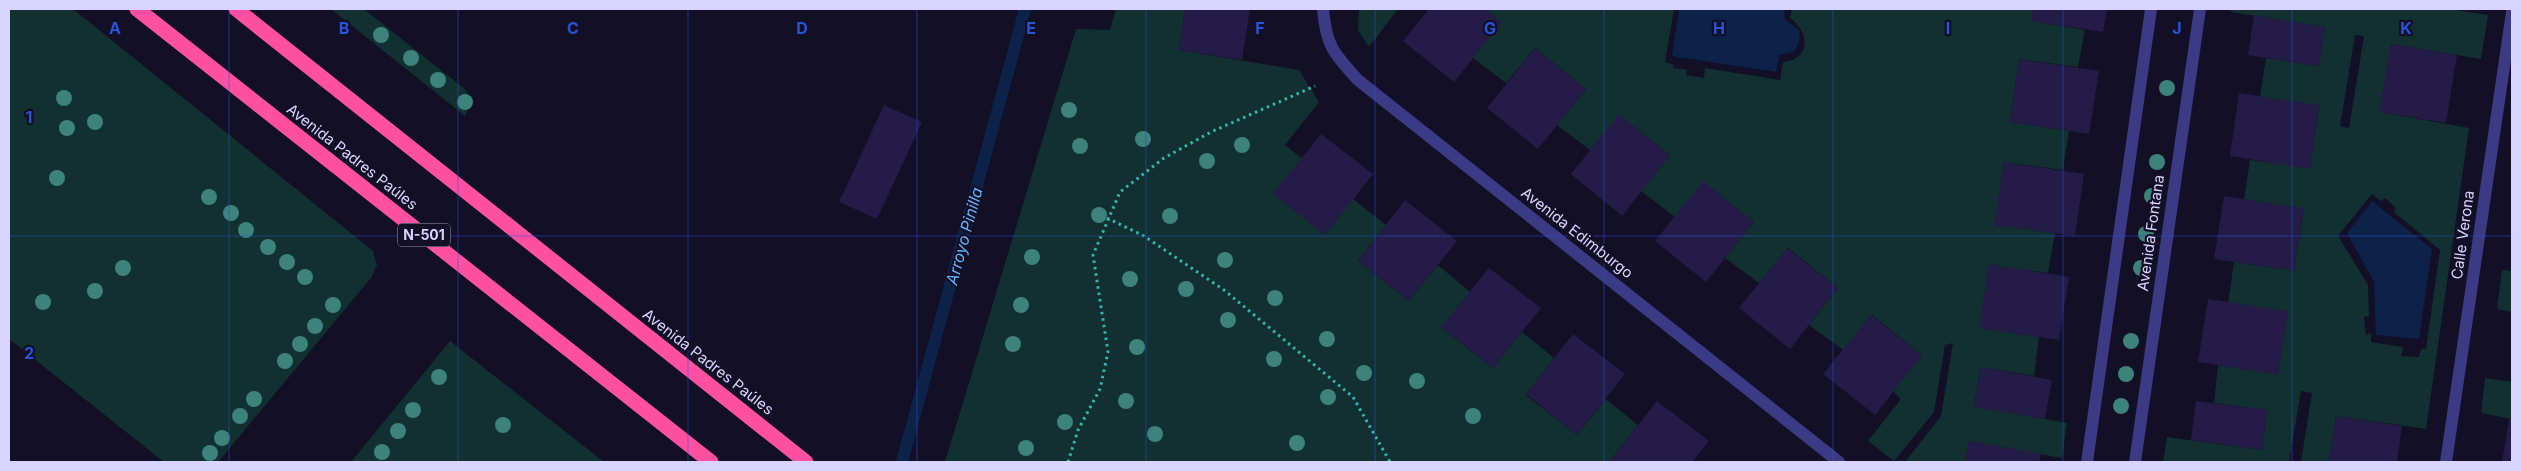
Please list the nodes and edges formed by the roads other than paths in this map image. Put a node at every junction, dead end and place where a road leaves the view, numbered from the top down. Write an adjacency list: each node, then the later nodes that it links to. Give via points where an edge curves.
1 (137, 9): 7 (highway, Avenida Padres Paúles / N-501)
2 (236, 9): 8 (highway, Avenida Padres Paúles)
3 (1323, 9): 9 (street, Avenida Edimburgo, via 1325,35 1338,58 1358,80)
4 (2151, 9): 10 (street, Avenida Fontana)
5 (2200, 9): 11 (street, Avenida Fontana)
6 (2512, 12): 12 (street, Calle Verona)
7 (711, 462)
8 (806, 462)
9 (1839, 462)
10 (2087, 462)
11 (2135, 462)
12 (2446, 462)

